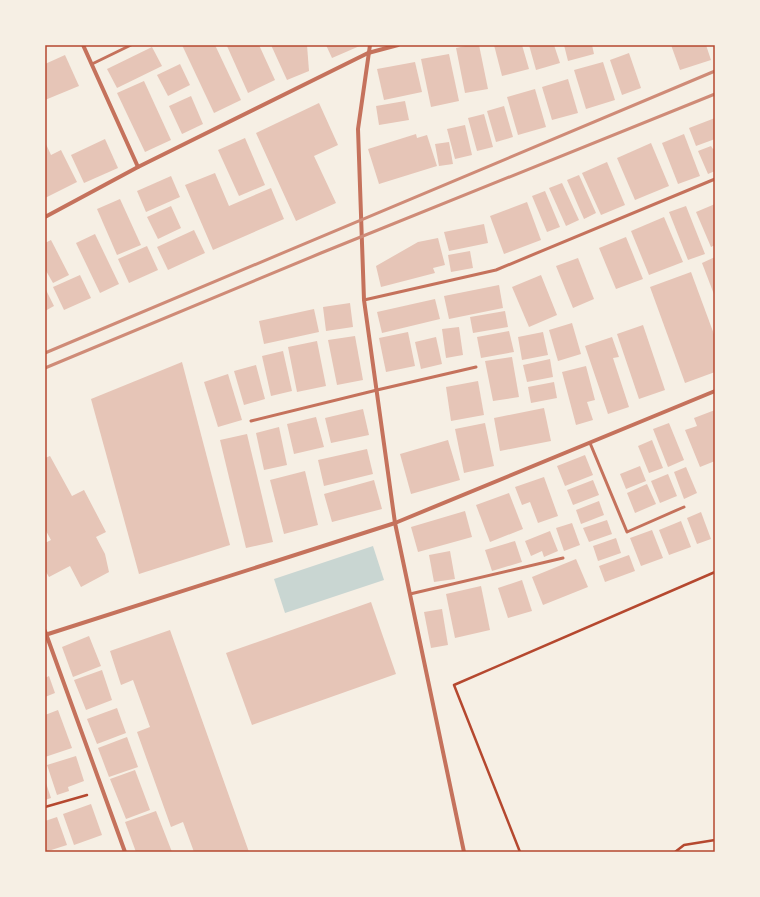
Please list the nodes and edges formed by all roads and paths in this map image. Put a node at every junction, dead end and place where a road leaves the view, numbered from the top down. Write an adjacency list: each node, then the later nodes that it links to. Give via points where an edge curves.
1 (84, 45): 6 (street)
2 (132, 45): 6 (lane)
3 (370, 45): 5 (street)
4 (398, 45): 5 (street)
5 (368, 53): 7 (street); 10 (street, via 358,129)
6 (92, 64): 7 (street)
7 (138, 167): 9 (street)
8 (715, 179): 10 (lane, via 496,270)
9 (45, 217)
10 (364, 300): 12 (street)
11 (476, 367): 12 (lane)
12 (377, 390): 14 (lane); 17 (street)
13 (715, 391): 15 (street)
14 (251, 421)
15 (590, 442): 16 (lane, via 627,532); 17 (street)
16 (684, 507)
17 (396, 523): 20 (street); 21 (street)
18 (563, 558): 20 (lane)
19 (715, 572): 27 (path, via 454,685)
20 (410, 594): 26 (street)
21 (46, 634): 22 (street)
22 (103, 790): 23 (path); 25 (street)
23 (45, 808)
24 (715, 840): 28 (path, via 684,845)
25 (125, 852)
26 (464, 852)
27 (520, 852)
28 (674, 852)

